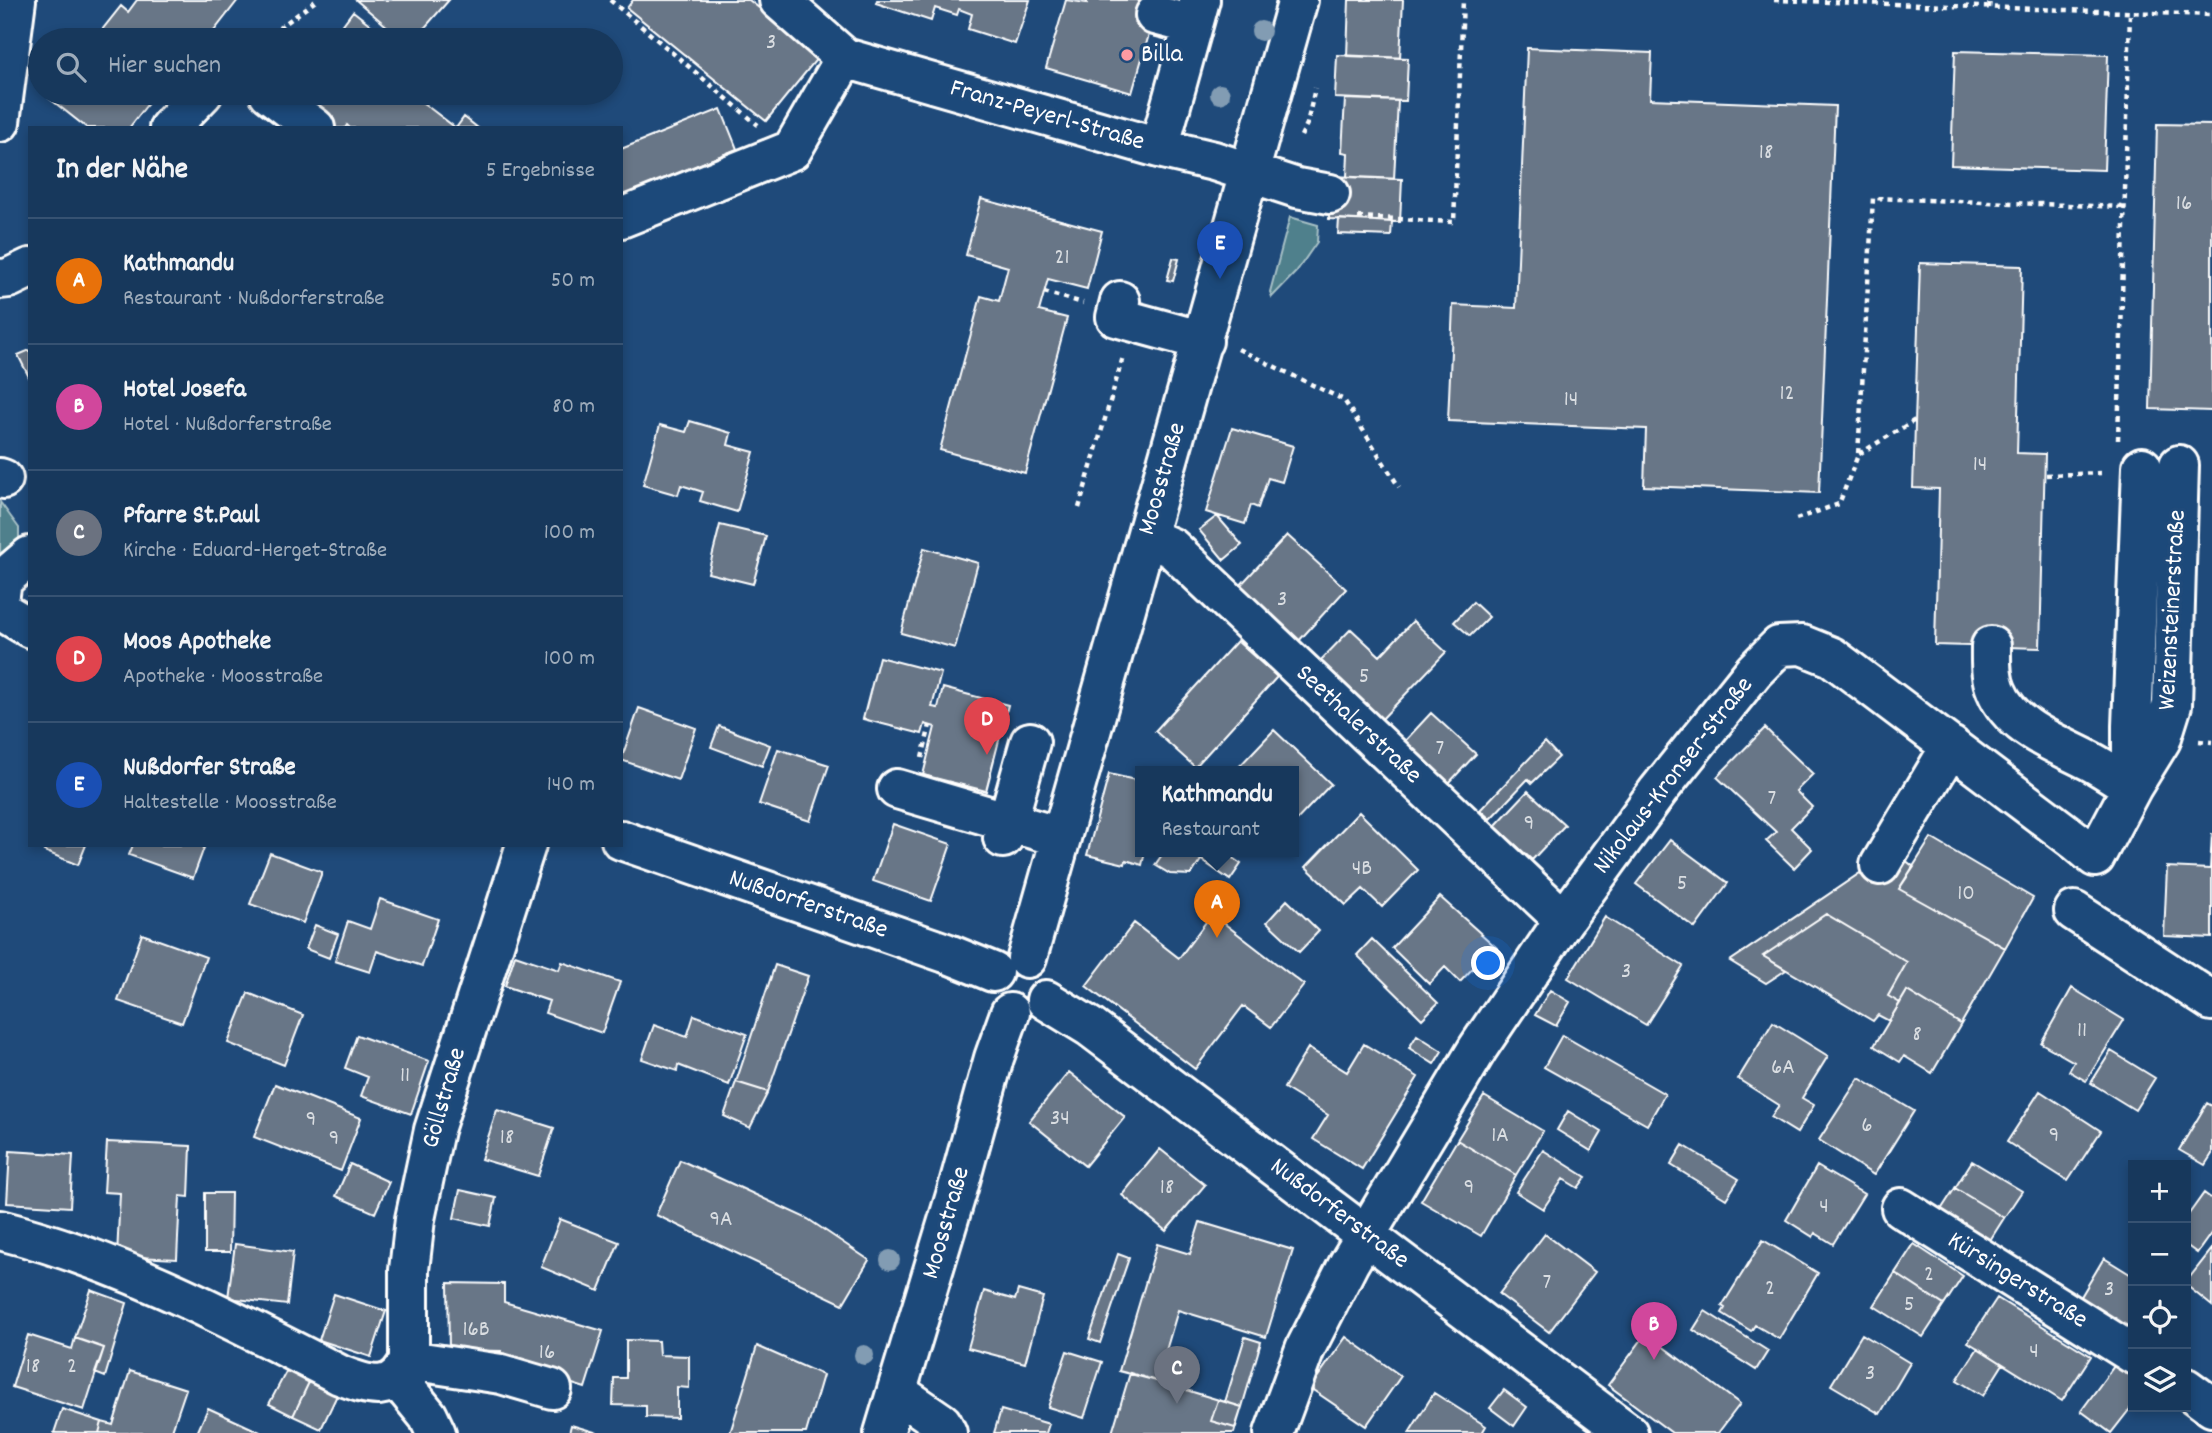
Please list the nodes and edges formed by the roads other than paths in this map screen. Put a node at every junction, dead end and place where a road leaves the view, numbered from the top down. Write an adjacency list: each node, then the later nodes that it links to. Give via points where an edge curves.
1 (16, 0): 9 (street)
2 (779, 0): 6 (street, Franz-Peyerl-Straße)
3 (1298, 0): 13 (street, Moosstraße)
4 (1197, 12): 5 (street); 12 (street)
5 (1155, 15)
6 (845, 58): 12 (street, Franz-Peyerl-Straße); 15 (street, via 792,150)
7 (191, 105): 10 (street)
8 (285, 105): 11 (street)
9 (0, 122)
10 (171, 126)
11 (313, 126)
12 (1159, 148): 13 (street, Franz-Peyerl-Straße)
13 (1250, 173): 14 (street, Franz-Peyerl-Straße); 19 (street, Moosstraße)
14 (1342, 205)
15 (623, 217)
16 (28, 269): 17 (street)
17 (0, 279)
18 (1118, 309): 19 (street)
19 (1203, 341): 22 (street, Moosstraße)
20 (2140, 529): 21 (street); 21 (street, Weizensteinerstraße, via 2146,468); 30 (street, Weizensteinerstraße)
21 (2178, 531): 30 (street, Weizensteinerstraße, via 2172,705 2161,740)
22 (1147, 537): 33 (street, Moosstraße); 39 (street, Seethalerstraße, via 1172,548)
23 (28, 558): 24 (street, via 2,580)
24 (0, 594)
25 (0, 610): 26 (street)
26 (28, 627)
27 (1991, 646): 30 (street, via 1996,690 2012,715 2040,736)
28 (1030, 742): 32 (street)
29 (1951, 746): 36 (street, Nikolaus-Kronser-Straße); 37 (street); 39 (street, Nikolaus-Kronser-Straße, via 1832,657 1802,645 1779,646 1658,791)
30 (2132, 787): 36 (street, Weizensteinerstraße)
31 (897, 789): 32 (street)
32 (1005, 830): 33 (street)
33 (1060, 837): 40 (street, Moosstraße)
34 (623, 841): 40 (street, Nußdorferstraße, via 946,953)
35 (525, 847): 48 (street, Göllstraße, via 434,1130 415,1219)
36 (2095, 857)
37 (1880, 865)
38 (2074, 911): 42 (street)
39 (1564, 920): 46 (street, Nikolaus-Kronser-Straße, via 1478,1048)
40 (1010, 965): 41 (street, via 1042,967 1049,983); 43 (street, Moosstraße, via 991,990 998,1005)
41 (1046, 1000): 43 (street, via 1024,1015); 46 (street, Nußdorferstraße, via 1217,1102)
42 (2212, 1001)
43 (1010, 1013): 50 (street, Moosstraße)
44 (1900, 1208): 47 (street, Kürsingerstraße)
45 (0, 1230): 48 (street, via 89,1256 351,1379 377,1386 390,1384)
46 (1366, 1234): 56 (street, Nikolaus-Kronser-Straße, via 1304,1349); 57 (street, Nußdorferstraße)
47 (2128, 1351)
48 (403, 1369): 49 (street, via 445,1367 501,1374); 53 (street)
49 (552, 1389)
50 (897, 1392): 54 (street, Moosstraße); 55 (street, via 942,1423)
51 (2191, 1392): 52 (street)
52 (2212, 1407)
53 (436, 1433)
54 (884, 1433)
55 (947, 1433)
56 (1274, 1433)
57 (1628, 1433)

